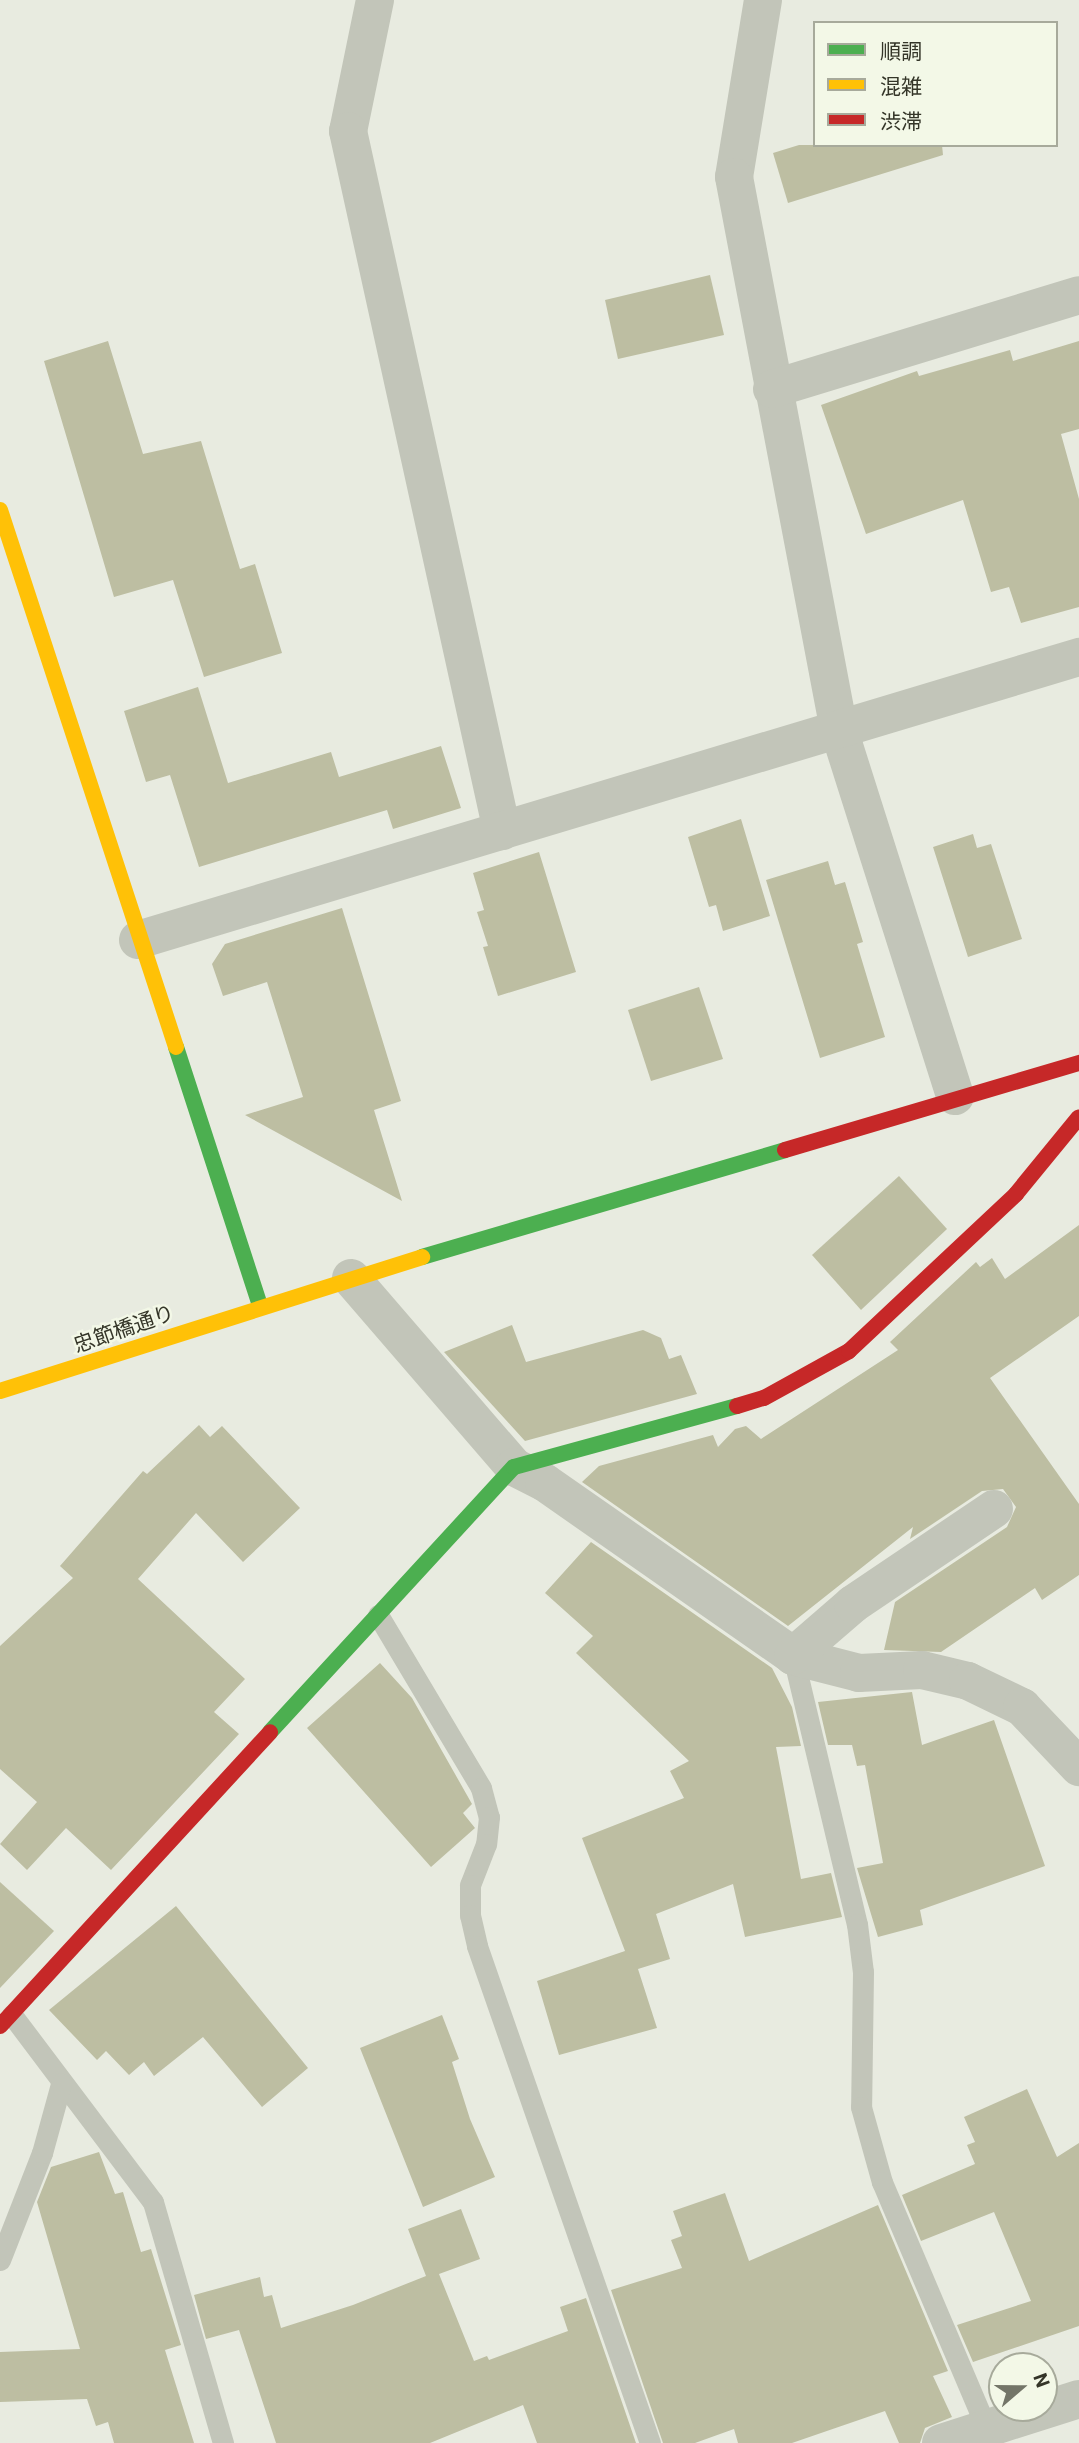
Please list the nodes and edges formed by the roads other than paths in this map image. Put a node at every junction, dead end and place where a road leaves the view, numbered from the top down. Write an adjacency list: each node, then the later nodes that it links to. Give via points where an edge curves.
1 (375, 0): 8 (street, via 348,131)
2 (764, 0): 4 (street, via 734,177)
3 (1079, 295): 4 (street)
4 (772, 388): 7 (street)
5 (0, 510): 9 (street)
6 (1079, 657): 7 (street)
7 (839, 730): 8 (street); 11 (street)
8 (502, 831): 9 (street)
9 (138, 940): 14 (street)
10 (1079, 1063): 11 (street, 忠節橋通り)
11 (955, 1096): 13 (street, 忠節橋通り)
12 (1079, 1117): 16 (street, via 1016,1194 849,1351 764,1398)
13 (351, 1278): 14 (street, 忠節橋通り); 16 (street)
14 (260, 1305): 15 (street, 忠節橋通り)
15 (0, 1391)
16 (514, 1467): 18 (street); 19 (street, via 544,1482)
17 (994, 1509): 19 (street, via 853,1604)
18 (378, 1615): 21 (street); 27 (lane, via 481,1788 489,1817 486,1844 470,1885 477,1946)
19 (793, 1656): 20 (street, via 859,1673 922,1670 968,1681 1022,1707); 25 (lane, via 857,1923 863,1972 860,2107 882,2182)
20 (1079, 1767)
21 (6, 2021): 22 (lane)
22 (61, 2084): 23 (lane, via 42,2153); 26 (lane, via 134,2170 153,2202)
23 (0, 2260)
24 (1079, 2399): 25 (street)
25 (989, 2436): 28 (street)
26 (223, 2443)
27 (650, 2443)
28 (941, 2443)

